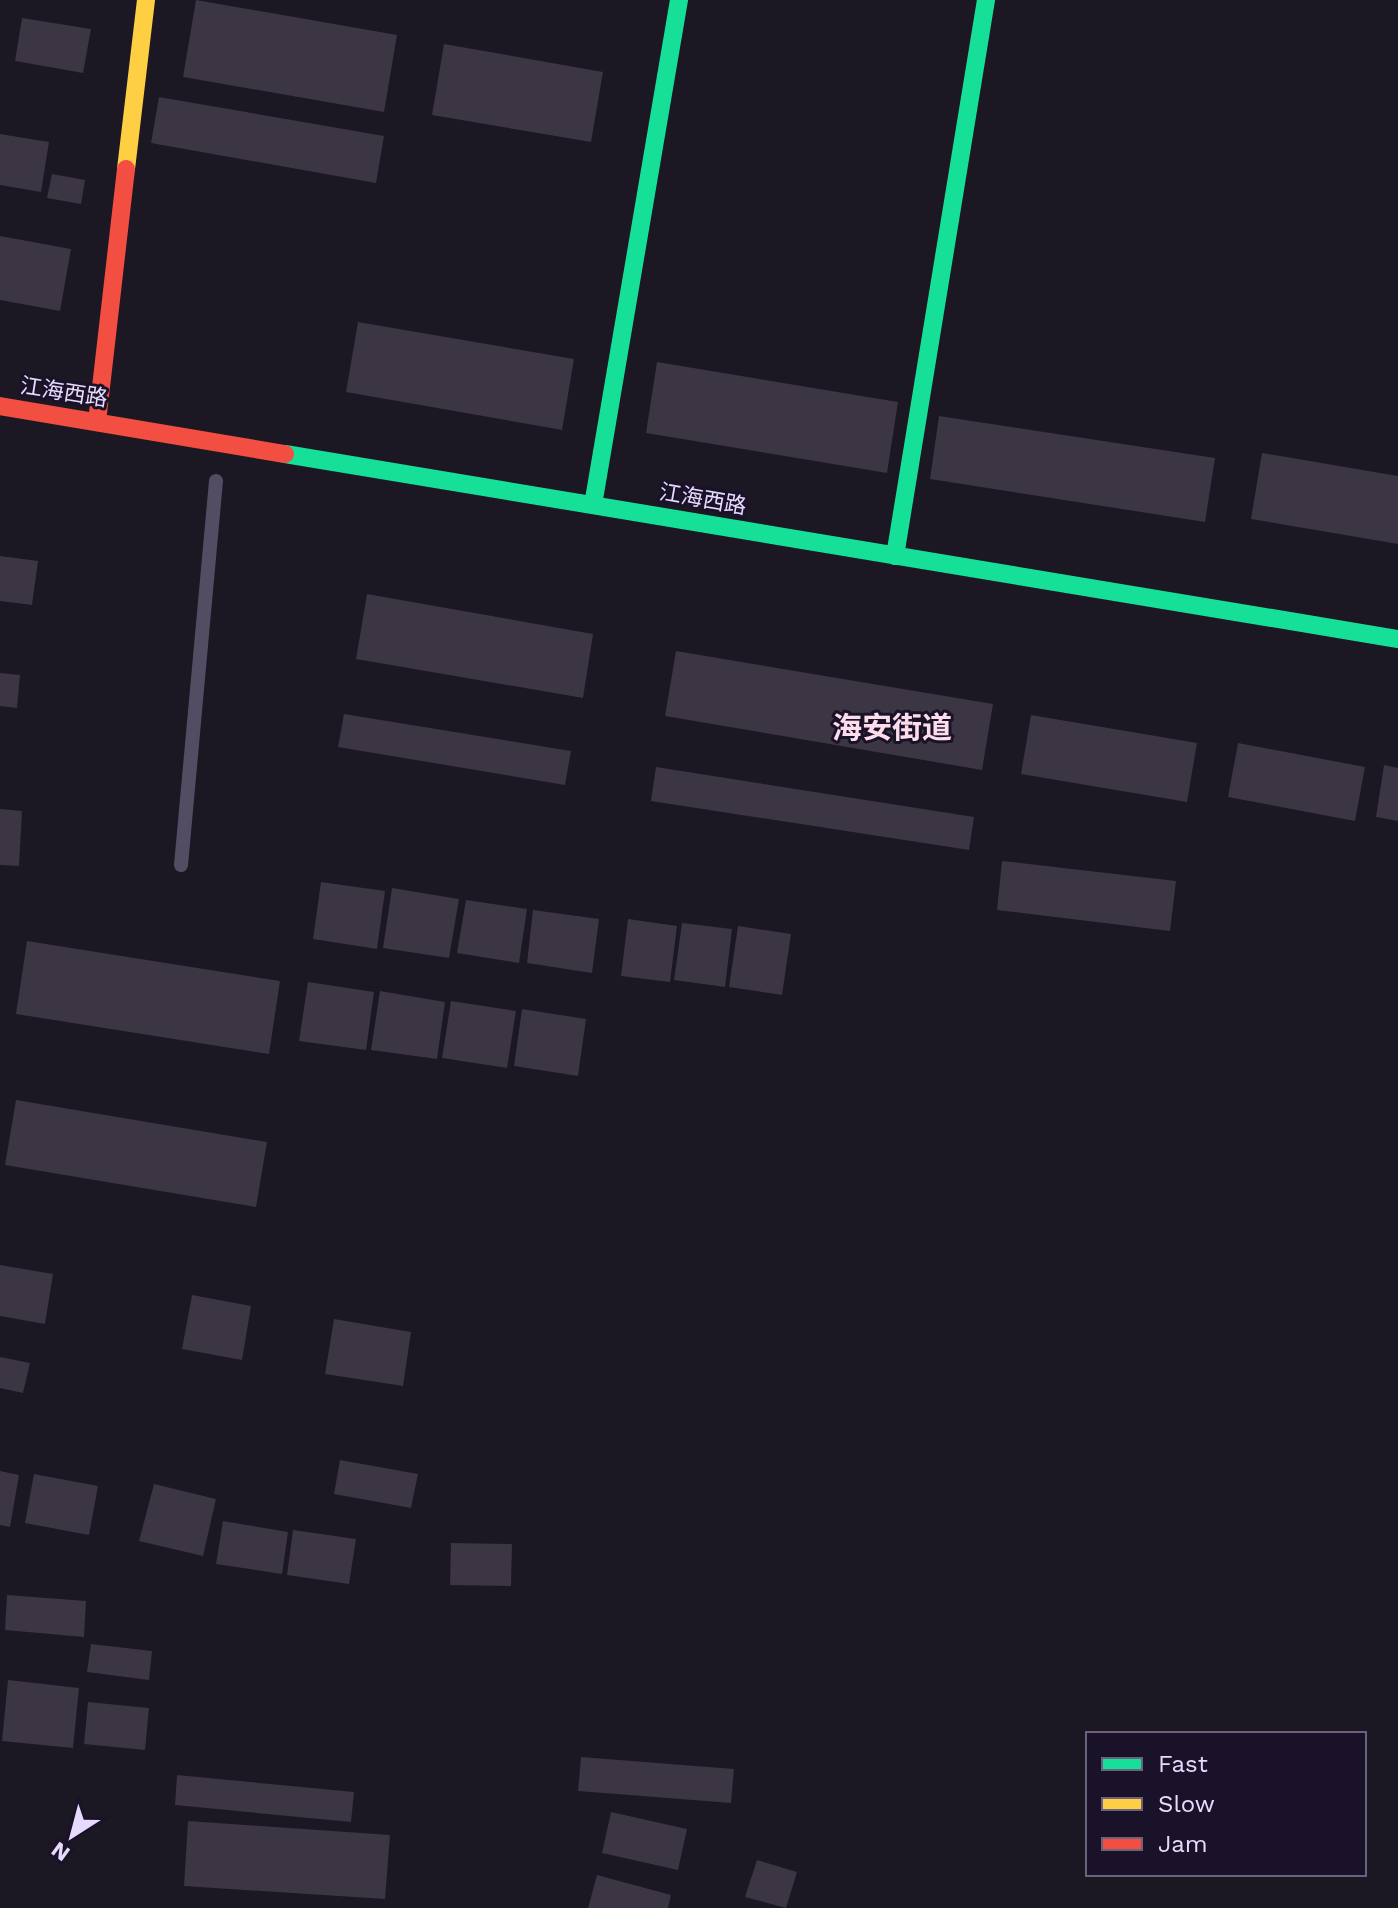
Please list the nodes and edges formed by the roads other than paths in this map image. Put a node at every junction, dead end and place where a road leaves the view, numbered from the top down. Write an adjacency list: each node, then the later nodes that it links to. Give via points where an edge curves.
1 (146, 0): 5 (street)
2 (679, 0): 7 (street)
3 (986, 0): 8 (street)
4 (0, 406): 5 (street, 江海西路)
5 (97, 422): 7 (street, 江海西路)
6 (216, 481): 10 (lane)
7 (593, 505): 8 (street, 江海西路)
8 (895, 556): 9 (street, 江海西路)
9 (1398, 639)
10 (181, 865)

